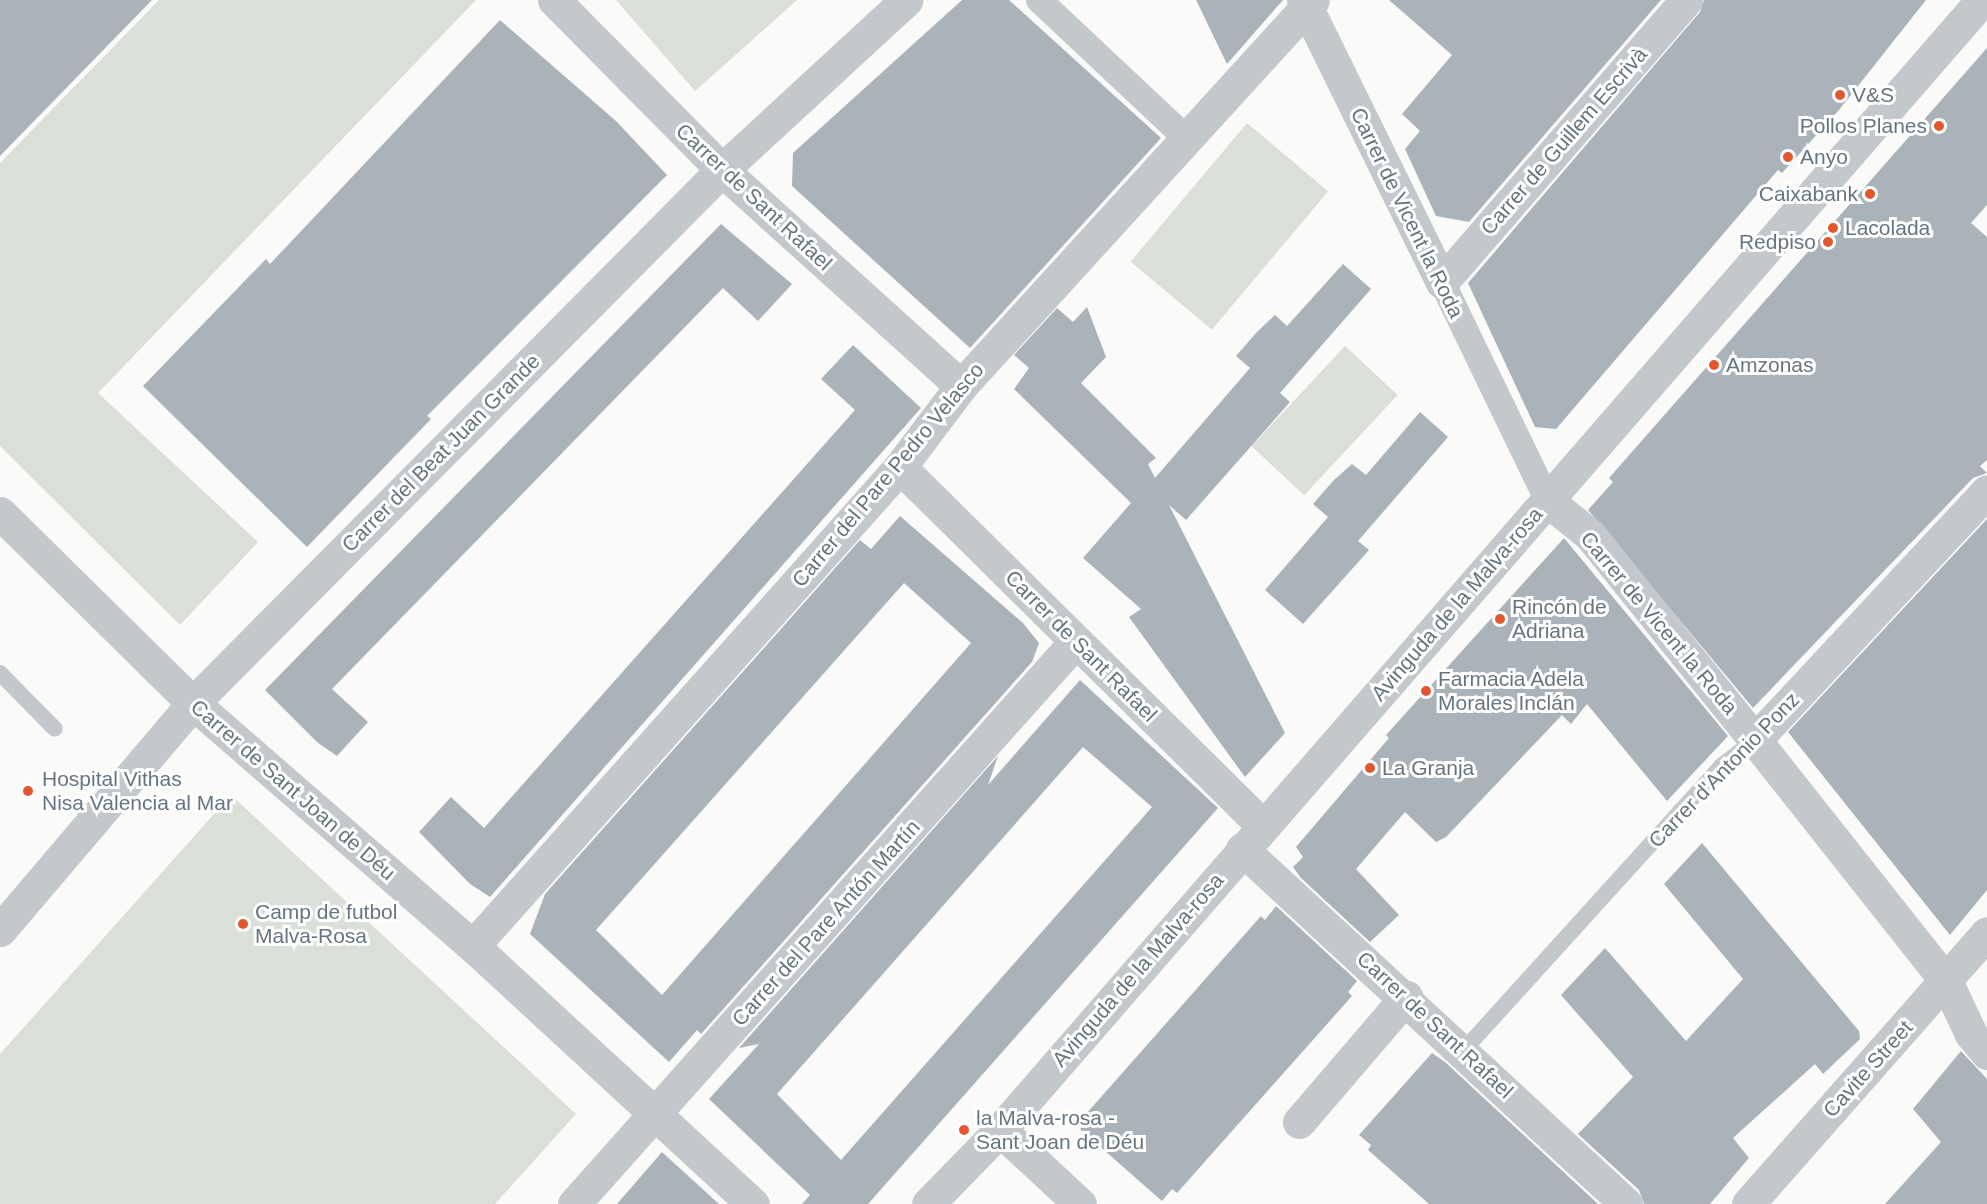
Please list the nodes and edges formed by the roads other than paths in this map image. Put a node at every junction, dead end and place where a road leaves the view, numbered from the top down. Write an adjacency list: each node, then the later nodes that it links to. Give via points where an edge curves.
1 (554, 0): 8 (street, Carrer de Sant Rafael)
2 (906, 0): 8 (street, Carrer del Beat Juan Grande)
3 (1039, 0): 7 (street)
4 (1686, 0): 9 (street, Carrer de Guillem Escrivà)
5 (1982, 0): 13 (street, Avinguda de la Malva-rosa)
6 (1307, 2): 7 (street, Carrer del Pare Pedro Velasco); 9 (street, Carrer de Vicent la Roda)
7 (1187, 139): 10 (street, Carrer del Pare Pedro Velasco)
8 (722, 170): 10 (street, Carrer de Sant Rafael); 17 (street, Carrer del Beat Juan Grande)
9 (1442, 282): 13 (street, Carrer de Vicent la Roda)
10 (961, 386): 11 (street, Carrer del Pare Pedro Velasco)
11 (900, 467): 15 (street, Carrer de Sant Rafael); 23 (street, Carrer del Pare Pedro Velasco)
12 (1987, 491): 19 (street, Carrer d'Antonio Ponz)
13 (1548, 501): 19 (street, Carrer de Vicent la Roda, via 1590,535); 20 (street, Avinguda de la Malva-rosa)
14 (0, 513): 17 (street, Carrer de Sant Joan de Déu)
15 (1076, 640): 20 (street, Carrer de Sant Rafael); 28 (street, Carrer del Pare Antón Martín)
16 (0, 673): 18 (lane)
17 (193, 703): 21 (street, Carrer del Beat Juan Grande); 23 (street, Carrer de Sant Joan de Déu)
18 (55, 729)
19 (1755, 740): 24 (street, Carrer de Vicent la Roda); 26 (lane, Carrer d'Antonio Ponz, via 1721,766)
20 (1252, 837): 25 (street, Carrer de Sant Rafael); 30 (street, Avinguda de la Malva-rosa)
21 (3, 919)
22 (1987, 933): 24 (street, Cavite Street)
23 (473, 946): 28 (street, Carrer de Sant Joan de Déu)
24 (1946, 981): 27 (street, Carrer de Vicent la Roda, via 1971,1034); 36 (street, Cavite Street)
25 (1406, 997): 26 (street, Carrer de Sant Rafael); 29 (street)
26 (1463, 1051): 35 (street, Carrer de Sant Rafael)
27 (1987, 1053)
28 (658, 1112): 31 (street, Carrer del Pare Antón Martín); 32 (street, Carrer de Sant Joan de Déu)
29 (1299, 1122)
30 (1000, 1130): 33 (street, Avinguda de la Malva-rosa); 34 (street)
31 (574, 1204)
32 (753, 1204)
33 (928, 1204)
34 (1080, 1204)
35 (1626, 1204)
36 (1748, 1204)

